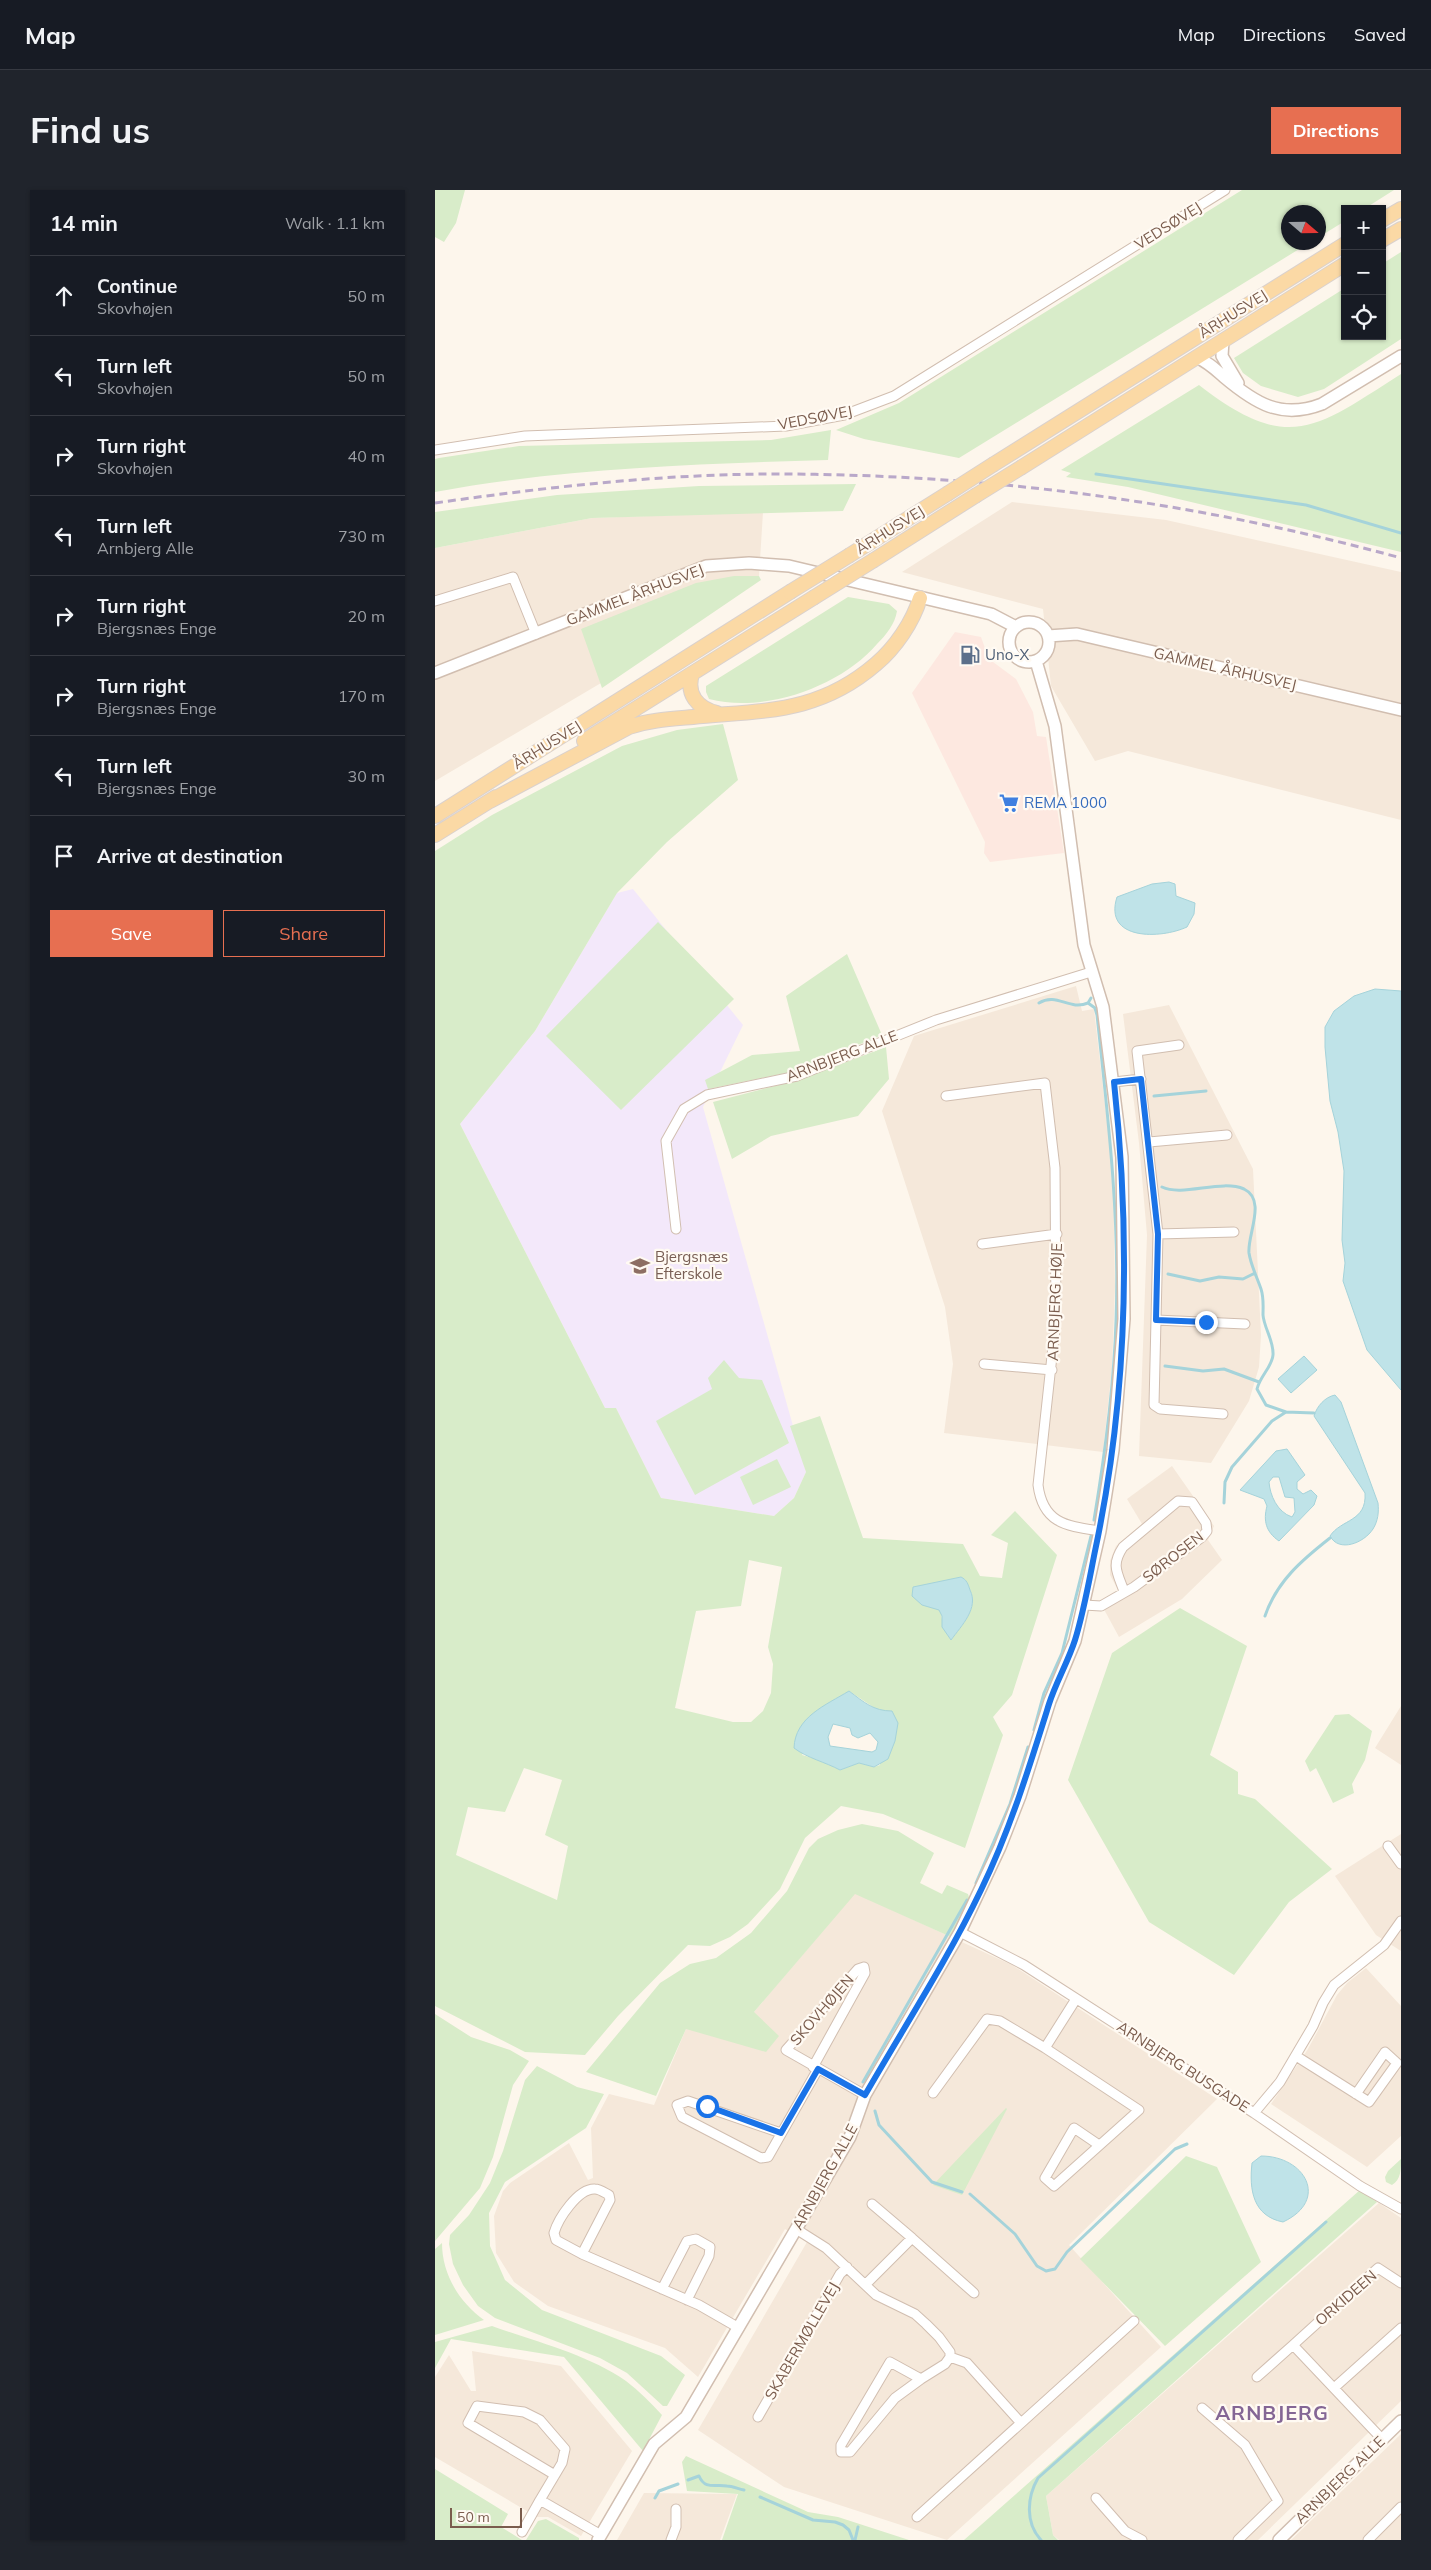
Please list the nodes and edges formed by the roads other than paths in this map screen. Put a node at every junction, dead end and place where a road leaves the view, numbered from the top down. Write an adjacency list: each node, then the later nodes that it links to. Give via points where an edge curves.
1 (1225, 190): 12 (street, VEDSØVEJ, via 894,396 844,415 786,426 525,436)
2 (1401, 208): 3 (main road)
3 (1386, 217)
4 (1401, 228): 5 (main road)
5 (1386, 237)
6 (1341, 247): 24 (main road, ÅRHUSVEJ, bridge)
7 (1341, 266): 8 (main road, ÅRHUSVEJ)
8 (1223, 340): 10 (main road, ÅRHUSVEJ); 11 (street, via 1222,356)
9 (1401, 356): 11 (street, via 1311,409 1278,409 1259,404)
10 (1196, 357): 11 (street, via 1210,364); 20 (main road, ÅRHUSVEJ, bridge)
11 (1244, 393)
12 (435, 450)
13 (920, 598): 15 (street, GAMMEL ÅRHUSVEJ, via 991,614); 16 (street, GAMMEL ÅRHUSVEJ, via 789,566 749,563 706,566); 22 (main road, via 899,638 883,658 851,685 797,706)
14 (435, 601): 16 (street, via 513,577)
15 (1015, 627): 17 (street, via 1032,622 1043,627); 18 (street, via 1010,638 1011,650 1018,659)
16 (536, 634): 19 (street, GAMMEL ÅRHUSVEJ)
17 (1048, 636): 18 (street, via 1047,650); 21 (street, GAMMEL ÅRHUSVEJ, via 1077,634)
18 (1035, 661): 26 (street, ARNBJERG ALLE, via 1055,726 1084,945)
19 (435, 673)
20 (692, 674): 22 (main road, via 689,688 695,702); 23 (main road, ÅRHUSVEJ)
21 (1401, 710)
22 (720, 714): 23 (main road, via 655,720 629,727)
23 (490, 801): 25 (main road, ÅRHUSVEJ)
24 (435, 816)
25 (435, 835)
26 (1091, 972): 29 (street, ARNBJERG ALLE, via 1103,1007); 33 (street, ARNBJERG ALLE, via 936,1020 797,1076 707,1095 684,1109 666,1141)
27 (1179, 1044): 28 (street, via 1137,1051)
28 (1141, 1079): 29 (street); 32 (street)
29 (1114, 1082): 43 (street, ARNBJERG ALLE, via 1122,1157 1124,1319 1113,1450)
30 (946, 1096): 35 (street, ARNBJERG HØJE, via 1045,1083 1055,1168)
31 (1227, 1135): 32 (street)
32 (1149, 1142): 36 (street)
33 (677, 1229)
34 (1235, 1232): 36 (street)
35 (1057, 1234): 37 (street, ARNBJERG HØJE); 41 (street, ARNBJERG HØJE)
36 (1158, 1234): 38 (street)
37 (982, 1244)
38 (1156, 1320): 39 (street); 42 (street, via 1153,1405 1160,1409)
39 (1245, 1324)
40 (984, 1364): 41 (street, ARNBJERG HØJE)
41 (1053, 1370): 43 (street, ARNBJERG HØJE, via 1038,1486 1040,1501 1046,1511 1062,1523)
42 (1223, 1414)
43 (1099, 1531): 45 (street, ARNBJERG ALLE)
44 (1124, 1591): 44 (street, SØROSEN, via 1134,1587 1207,1531 1207,1523 1192,1502 1178,1501 1123,1547 1115,1566); 45 (street, SØROSEN, via 1101,1606)
45 (1084, 1605): 49 (street, ARNBJERG ALLE, via 1075,1642 1050,1702 1001,1847)
46 (1388, 1846): 47 (street)
47 (1401, 1864)
48 (1401, 1921): 52 (street, via 1384,1945 1334,1985)
49 (961, 1932): 50 (street, ARNBJERG BUSGADE, via 1010,1957); 56 (street, ARNBJERG ALLE)
50 (1076, 1999): 51 (street); 57 (street, ARNBJERG BUSGADE)
51 (1045, 2048): 54 (street, via 1000,2021 987,2018); 59 (street, via 1139,2110)
52 (1296, 2056): 55 (street); 57 (street, via 1280,2082)
53 (815, 2068): 53 (street, SKOVHØJEN, via 786,2050 858,1969 864,1967 865,1973); 56 (street, SKOVHØJEN); 58 (street, SKOVHØJEN)
54 (933, 2093)
55 (1357, 2094): 55 (street, via 1385,2052 1397,2063 1369,2102)
56 (865, 2095): 62 (street, ARNBJERG ALLE, via 850,2137)
57 (1254, 2113): 61 (street, ARNBJERG BUSGADE, via 1360,2186)
58 (781, 2133): 58 (street, SKOVHØJEN, via 688,2101 677,2105 682,2117 761,2158 767,2157)
59 (1099, 2145): 59 (street, via 1054,2186 1045,2178 1074,2128)
60 (872, 2204): 63 (street)
61 (1401, 2209)
62 (796, 2229): 65 (street, SKABERMØLLEVEJ); 72 (street, ARNBJERG ALLE)
63 (912, 2238): 67 (street); 69 (street)
64 (582, 2254): 64 (street, via 556,2240 554,2233 567,2207 590,2189 597,2189 609,2195 610,2200); 68 (street)
65 (847, 2266): 67 (street, SKABERMØLLEVEJ); 80 (street, SKABERMØLLEVEJ)
66 (1401, 2283): 74 (street, ORKIDEEN, via 1378,2268)
67 (866, 2284): 75 (street, SKABERMØLLEVEJ, via 876,2295 915,2314 939,2337)
68 (662, 2289): 70 (street); 70 (street, via 687,2241 695,2239 710,2247 709,2256)
69 (974, 2293)
70 (687, 2300): 72 (street)
71 (1134, 2321): 82 (street)
72 (739, 2328): 91 (street, ARNBJERG ALLE, via 687,2417 654,2444)
73 (1401, 2328): 78 (street)
74 (1293, 2345): 76 (street, ORKIDEEN); 78 (street)
75 (950, 2357): 77 (street, via 945,2364); 82 (street, via 967,2363)
76 (1257, 2376)
77 (921, 2378): 77 (street, via 895,2398 850,2452 841,2452 841,2445 890,2362)
78 (1334, 2388): 83 (street)
79 (1201, 2408): 95 (street, via 1245,2445 1278,2501)
80 (758, 2417)
81 (1401, 2421): 83 (street, ARNBJERG ALLE)
82 (1021, 2423): 89 (street)
83 (1382, 2439): 96 (street, ARNBJERG ALLE)
84 (555, 2475): 84 (street, via 565,2449 540,2420 524,2412 477,2406 468,2423); 86 (street)
85 (1096, 2498): 94 (street, via 1125,2531)
86 (541, 2500): 90 (street); 91 (street)
87 (1401, 2507): 92 (street)
88 (676, 2509): 93 (street, via 676,2527)
89 (917, 2517)
90 (522, 2532)
91 (599, 2537)
92 (1370, 2539)
93 (671, 2540)
94 (1142, 2540)
95 (1238, 2540)
96 (1279, 2540)

